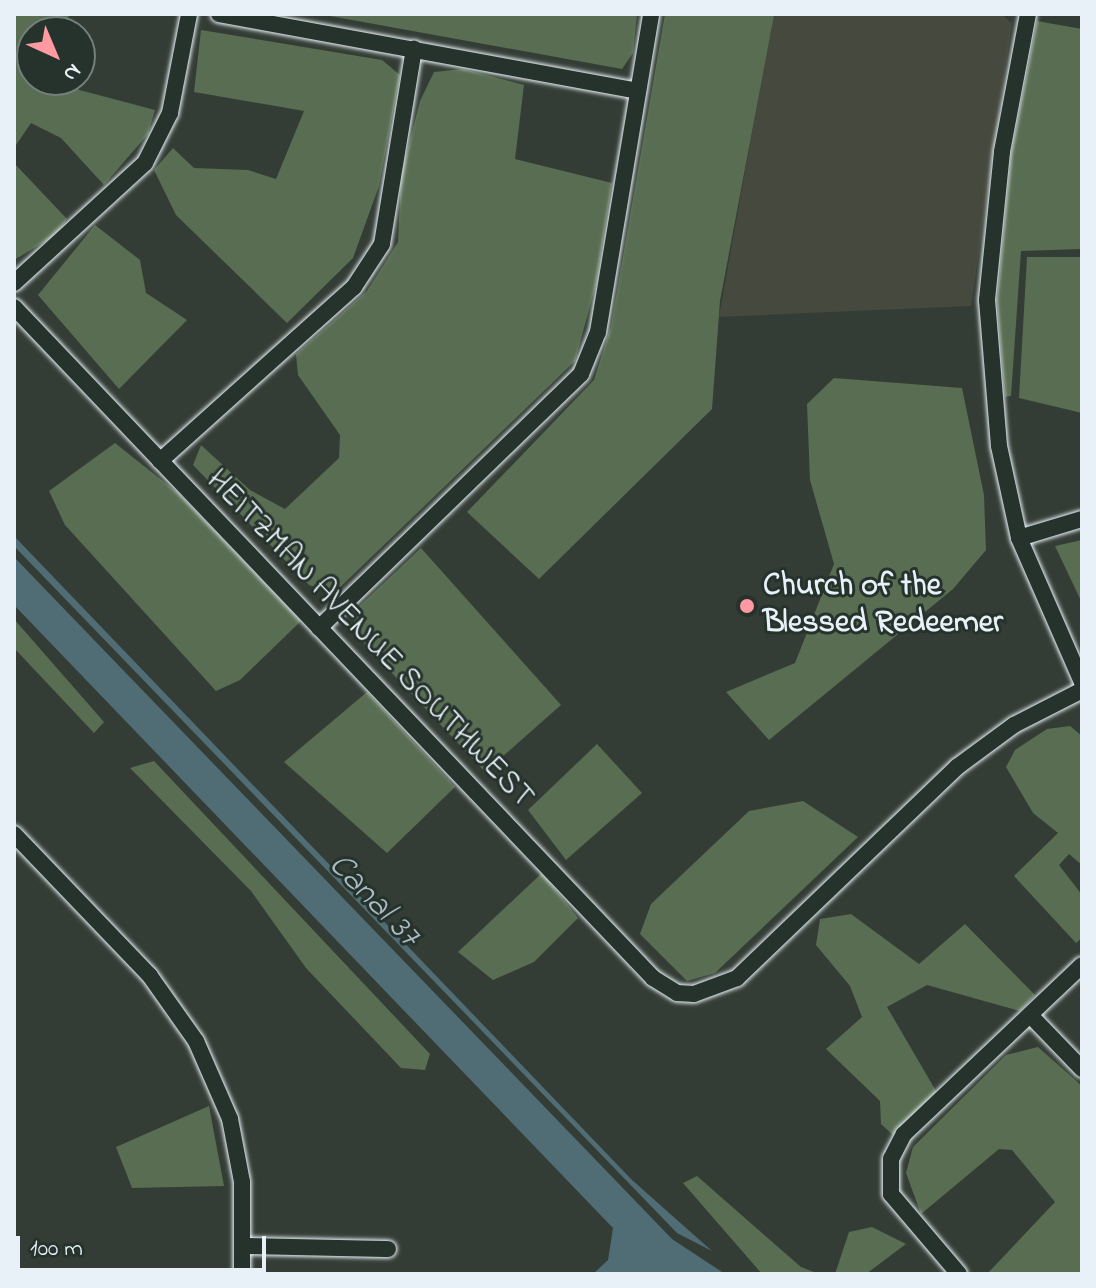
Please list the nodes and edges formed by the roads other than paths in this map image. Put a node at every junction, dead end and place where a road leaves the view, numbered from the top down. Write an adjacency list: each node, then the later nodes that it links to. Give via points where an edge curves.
1 (189, 14): 7 (street, via 170,113 145,163)
2 (219, 14): 5 (street)
3 (651, 14): 6 (street)
4 (1028, 14): 11 (street, via 1002,152 987,300 999,446)
5 (414, 49): 6 (street); 9 (street, via 382,244 354,287)
6 (638, 91): 12 (street, via 598,332 581,374)
7 (14, 283)
8 (14, 307): 9 (street, HEITZMAN AVENUE SOUTHWEST)
9 (160, 461): 12 (street, HEITZMAN AVENUE SOUTHWEST)
10 (1082, 519): 11 (street)
11 (1019, 538): 13 (street)
12 (319, 628): 14 (street, HEITZMAN AVENUE SOUTHWEST, via 653,978 694,994 737,978 957,767 1014,725)
13 (1082, 682)
14 (1082, 690)
15 (14, 834): 19 (street, via 150,976 196,1041 230,1119)
16 (1082, 965): 17 (street)
17 (1030, 1015): 18 (street); 22 (street, via 904,1134 889,1175 909,1222)
18 (1082, 1069)
19 (245, 1246): 20 (street); 21 (street)
20 (388, 1249)
21 (242, 1274)
22 (959, 1274)

